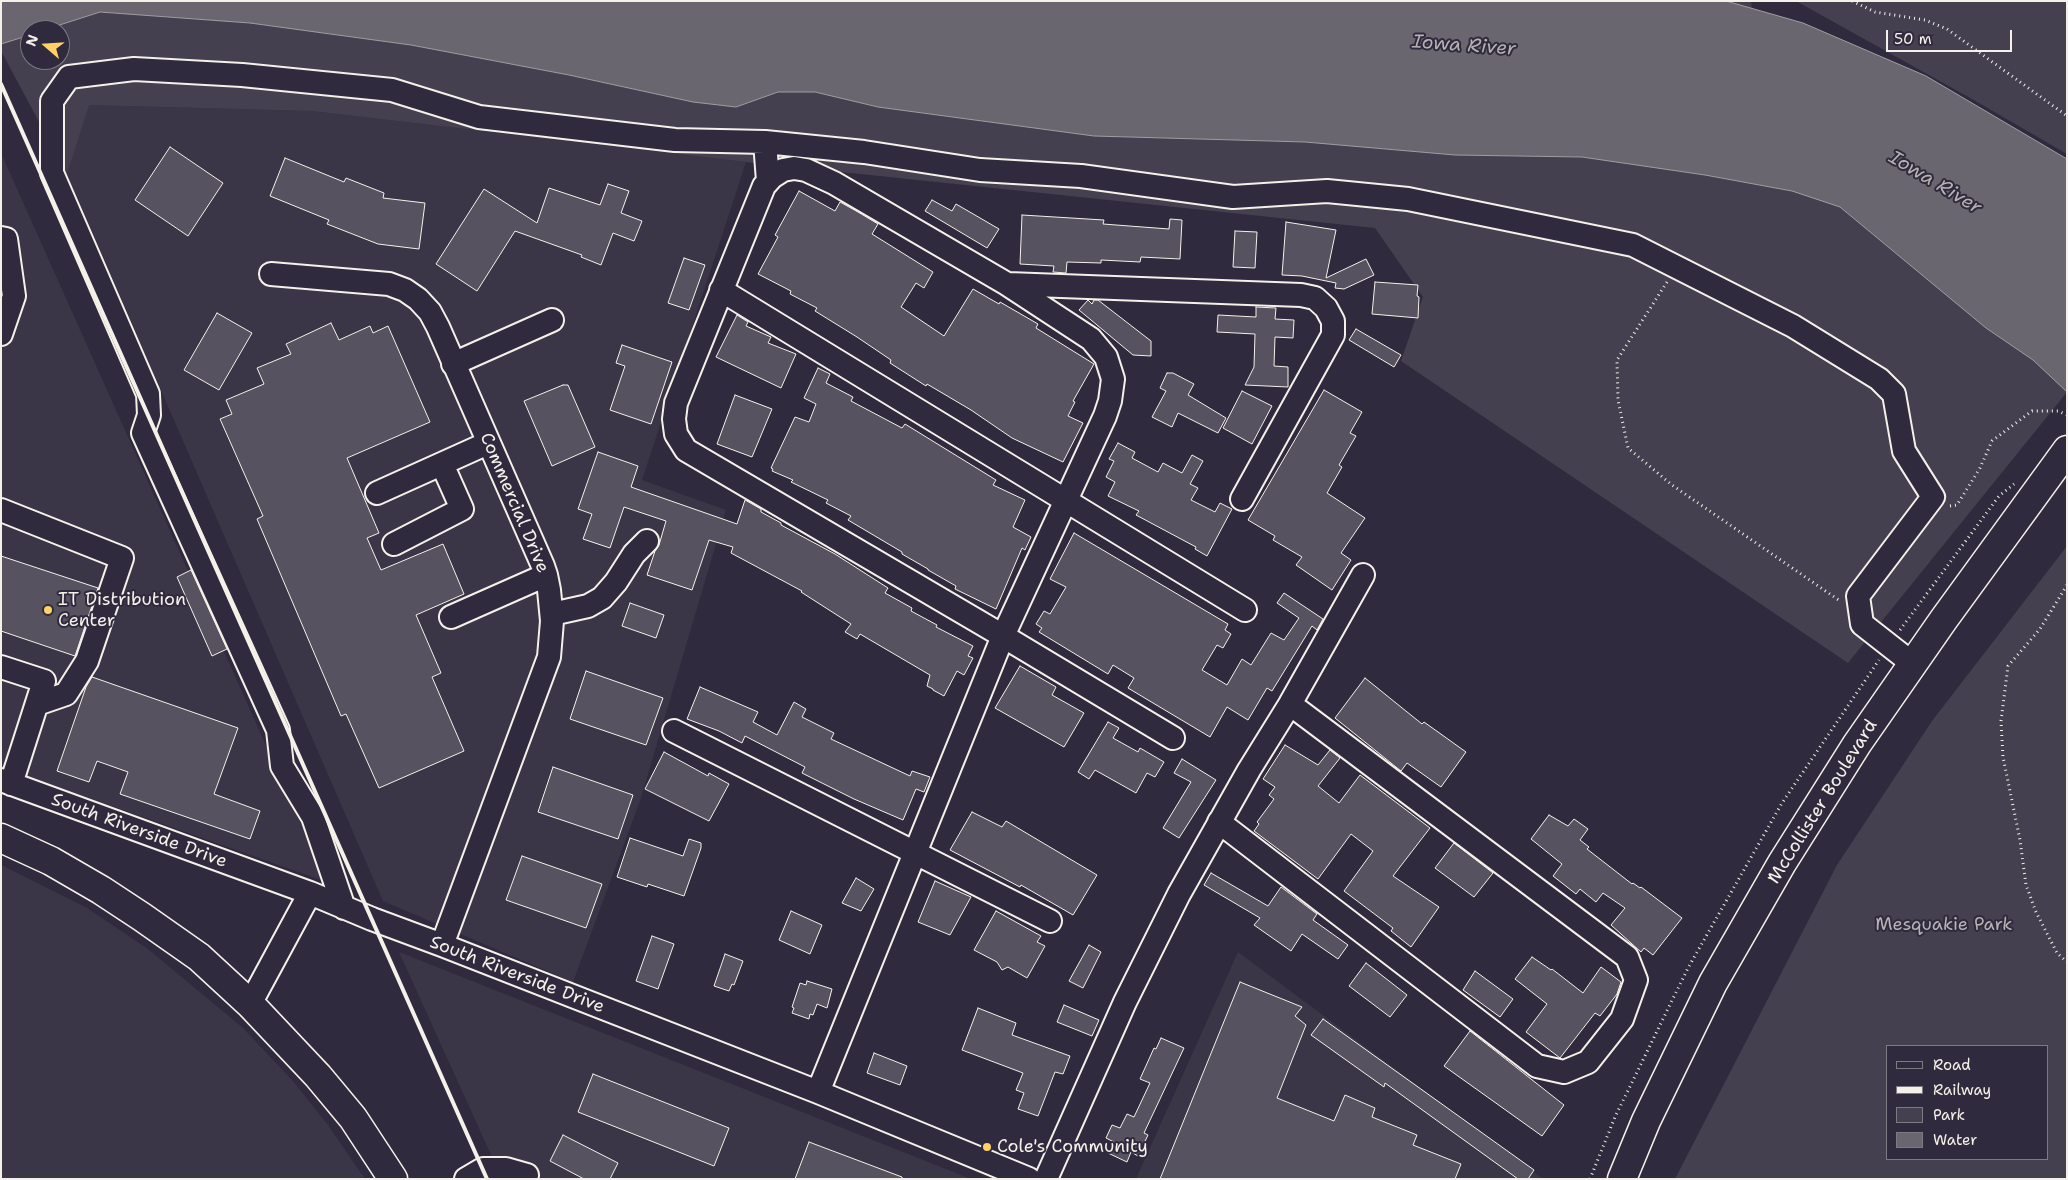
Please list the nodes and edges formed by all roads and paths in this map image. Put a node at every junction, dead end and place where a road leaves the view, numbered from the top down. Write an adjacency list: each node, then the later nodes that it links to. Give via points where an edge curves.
1 (1852, 1): 2 (path, via 1875,12 1925,20 1947,29)
2 (2067, 116)
3 (765, 142): 4 (street); 6 (street, via 864,152 980,170 1081,176 1233,197 1327,191 1408,199 1633,245); 43 (street, via 675,140 479,117 392,90 242,75 134,69 69,77 52,101 52,173 148,394 149,415 143,434 278,730 282,766 313,817)
4 (768, 181): 8 (street, via 782,170 806,170 834,183); 9 (street)
5 (1, 238): 11 (street, via 6,239 14,296)
6 (1677, 267): 20 (street, via 1793,326 1879,379 1894,394 1904,451 1933,497); 29 (path, via 1618,360 1618,400 1628,448 1672,485)
7 (271, 274): 12 (street, Commercial Drive, via 389,284 405,290 430,312)
8 (1007, 284): 18 (street, via 1091,339 1106,357 1113,379 1105,416); 19 (street, via 1301,295 1315,298 1326,308 1333,321 1333,335)
9 (720, 290): 18 (street); 31 (street, via 676,403 676,434 686,450)
10 (552, 320): 12 (street)
11 (1, 334)
12 (454, 364): 14 (street, Commercial Drive)
13 (2067, 415): 20 (path, via 2058,411 2032,411 1992,442 1957,505)
14 (488, 443): 16 (street); 24 (street, Commercial Drive)
15 (2064, 454): 32 (main road, McCollister Boulevard)
16 (442, 464): 17 (street); 23 (street, via 462,509)
17 (377, 493)
18 (1065, 499): 27 (street); 31 (street)
19 (1242, 500)
20 (1924, 508): 29 (street, via 1858,596)
21 (1, 510): 34 (street, via 122,558 87,661 66,694)
22 (647, 541): 28 (street, via 602,598 588,606)
23 (394, 544)
24 (546, 575): 28 (street, Commercial Drive); 30 (street)
25 (1363, 576): 35 (street)
26 (2067, 585): 46 (path, via 2040,629 2008,666 2001,721 2003,758 2026,885 2057,953)
27 (1245, 610)
28 (552, 614): 45 (street, Commercial Drive, via 549,658)
29 (1861, 616): 32 (street, via 1862,624)
30 (451, 617)
31 (1003, 636): 37 (street); 41 (street)
32 (1912, 664): 54 (main road, McCollister Boulevard, via 1782,863 1713,983 1646,1121)
33 (1, 667): 34 (street, via 44,681)
34 (37, 704): 38 (street)
35 (1290, 704): 39 (street); 39 (street, via 1627,956 1636,980 1622,1018 1588,1062 1564,1072 1537,1066)
36 (674, 731): 41 (street)
37 (1173, 738)
38 (6, 782): 42 (street, South Riverside Drive)
39 (1219, 822): 53 (street, via 1148,956)
40 (1, 838): 47 (main road, via 51,861 142,916 199,957)
41 (915, 852): 44 (street); 48 (street)
42 (310, 893): 43 (street, South Riverside Drive); 47 (street)
43 (344, 908): 45 (street, South Riverside Drive)
44 (1050, 921)
45 (442, 945): 48 (street, South Riverside Drive)
46 (2067, 962)
47 (250, 1004): 50 (main road, via 353,1118)
48 (818, 1092): 52 (street, South Riverside Drive)
49 (527, 1175): 51 (street, via 506,1169 483,1169)
50 (393, 1179)
51 (466, 1179)
52 (1029, 1179)
53 (1046, 1179)
54 (1622, 1179)

